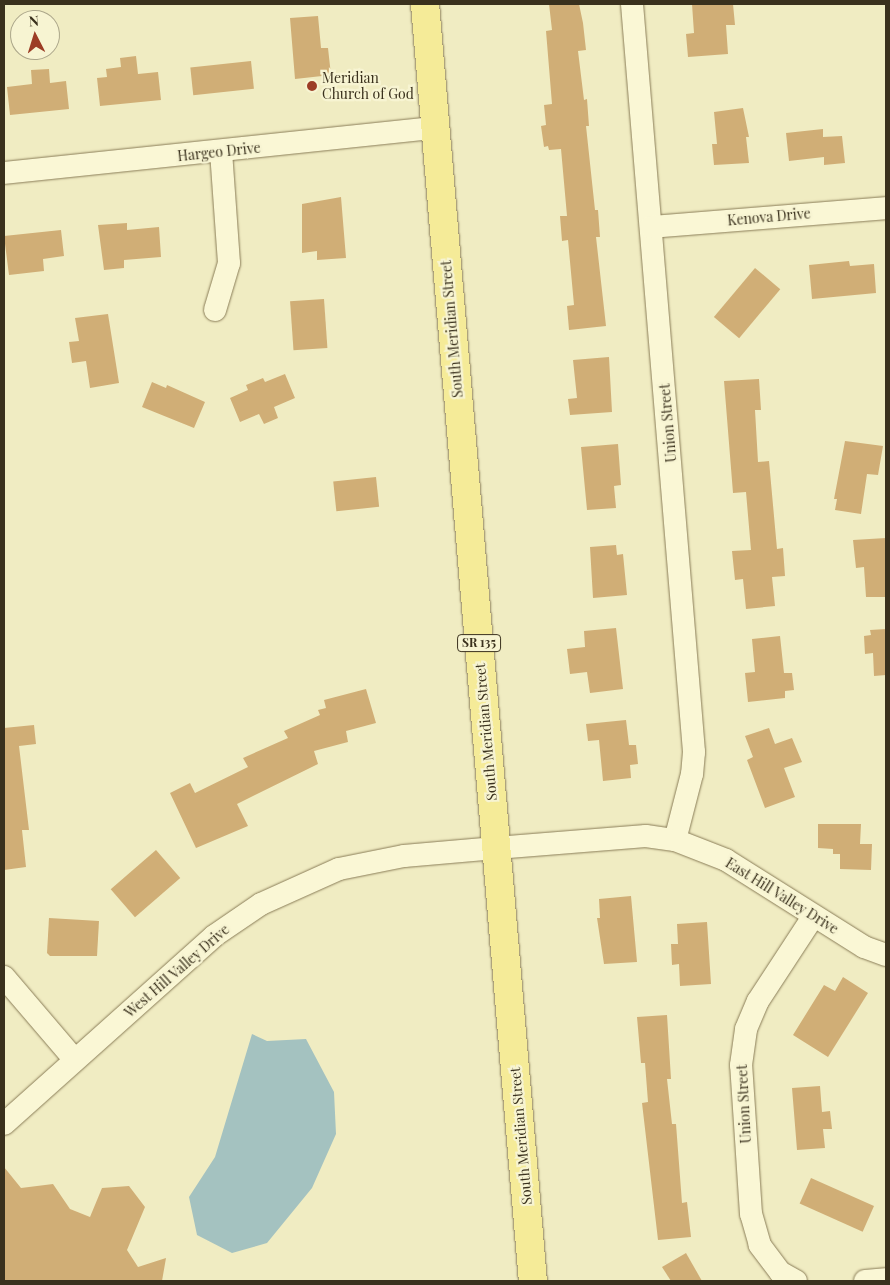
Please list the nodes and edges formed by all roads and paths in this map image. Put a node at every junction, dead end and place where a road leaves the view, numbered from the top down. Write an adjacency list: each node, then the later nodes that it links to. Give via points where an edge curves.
1 (425, 4): 3 (main road, South Meridian Street / SR 135)
2 (632, 4): 7 (street, Union Street)
3 (435, 128): 4 (street, Hargeo Drive); 10 (main road, South Meridian Street / SR 135)
4 (221, 152): 5 (street, Hargeo Drive); 8 (street, via 229,263)
5 (4, 173)
6 (886, 208): 7 (street, Kenova Drive)
7 (651, 227): 9 (street, Union Street, via 694,752 692,774)
8 (215, 310)
9 (675, 840): 10 (street, East Hill Valley Drive, via 646,836); 11 (street, East Hill Valley Drive, via 726,860)
10 (496, 848): 14 (street, West Hill Valley Drive, via 404,856 339,869 261,904 214,936); 18 (main road, South Meridian Street / SR 135)
11 (813, 916): 12 (street, East Hill Valley Drive, via 864,947); 16 (street, Union Street, via 758,1001 746,1029 741,1065 751,1214 760,1245)
12 (886, 955)
13 (4, 977): 14 (street)
14 (75, 1060): 15 (street, West Hill Valley Drive)
15 (4, 1124)
16 (788, 1277)
17 (886, 1279): 19 (street)
18 (533, 1281)
19 (865, 1281)

